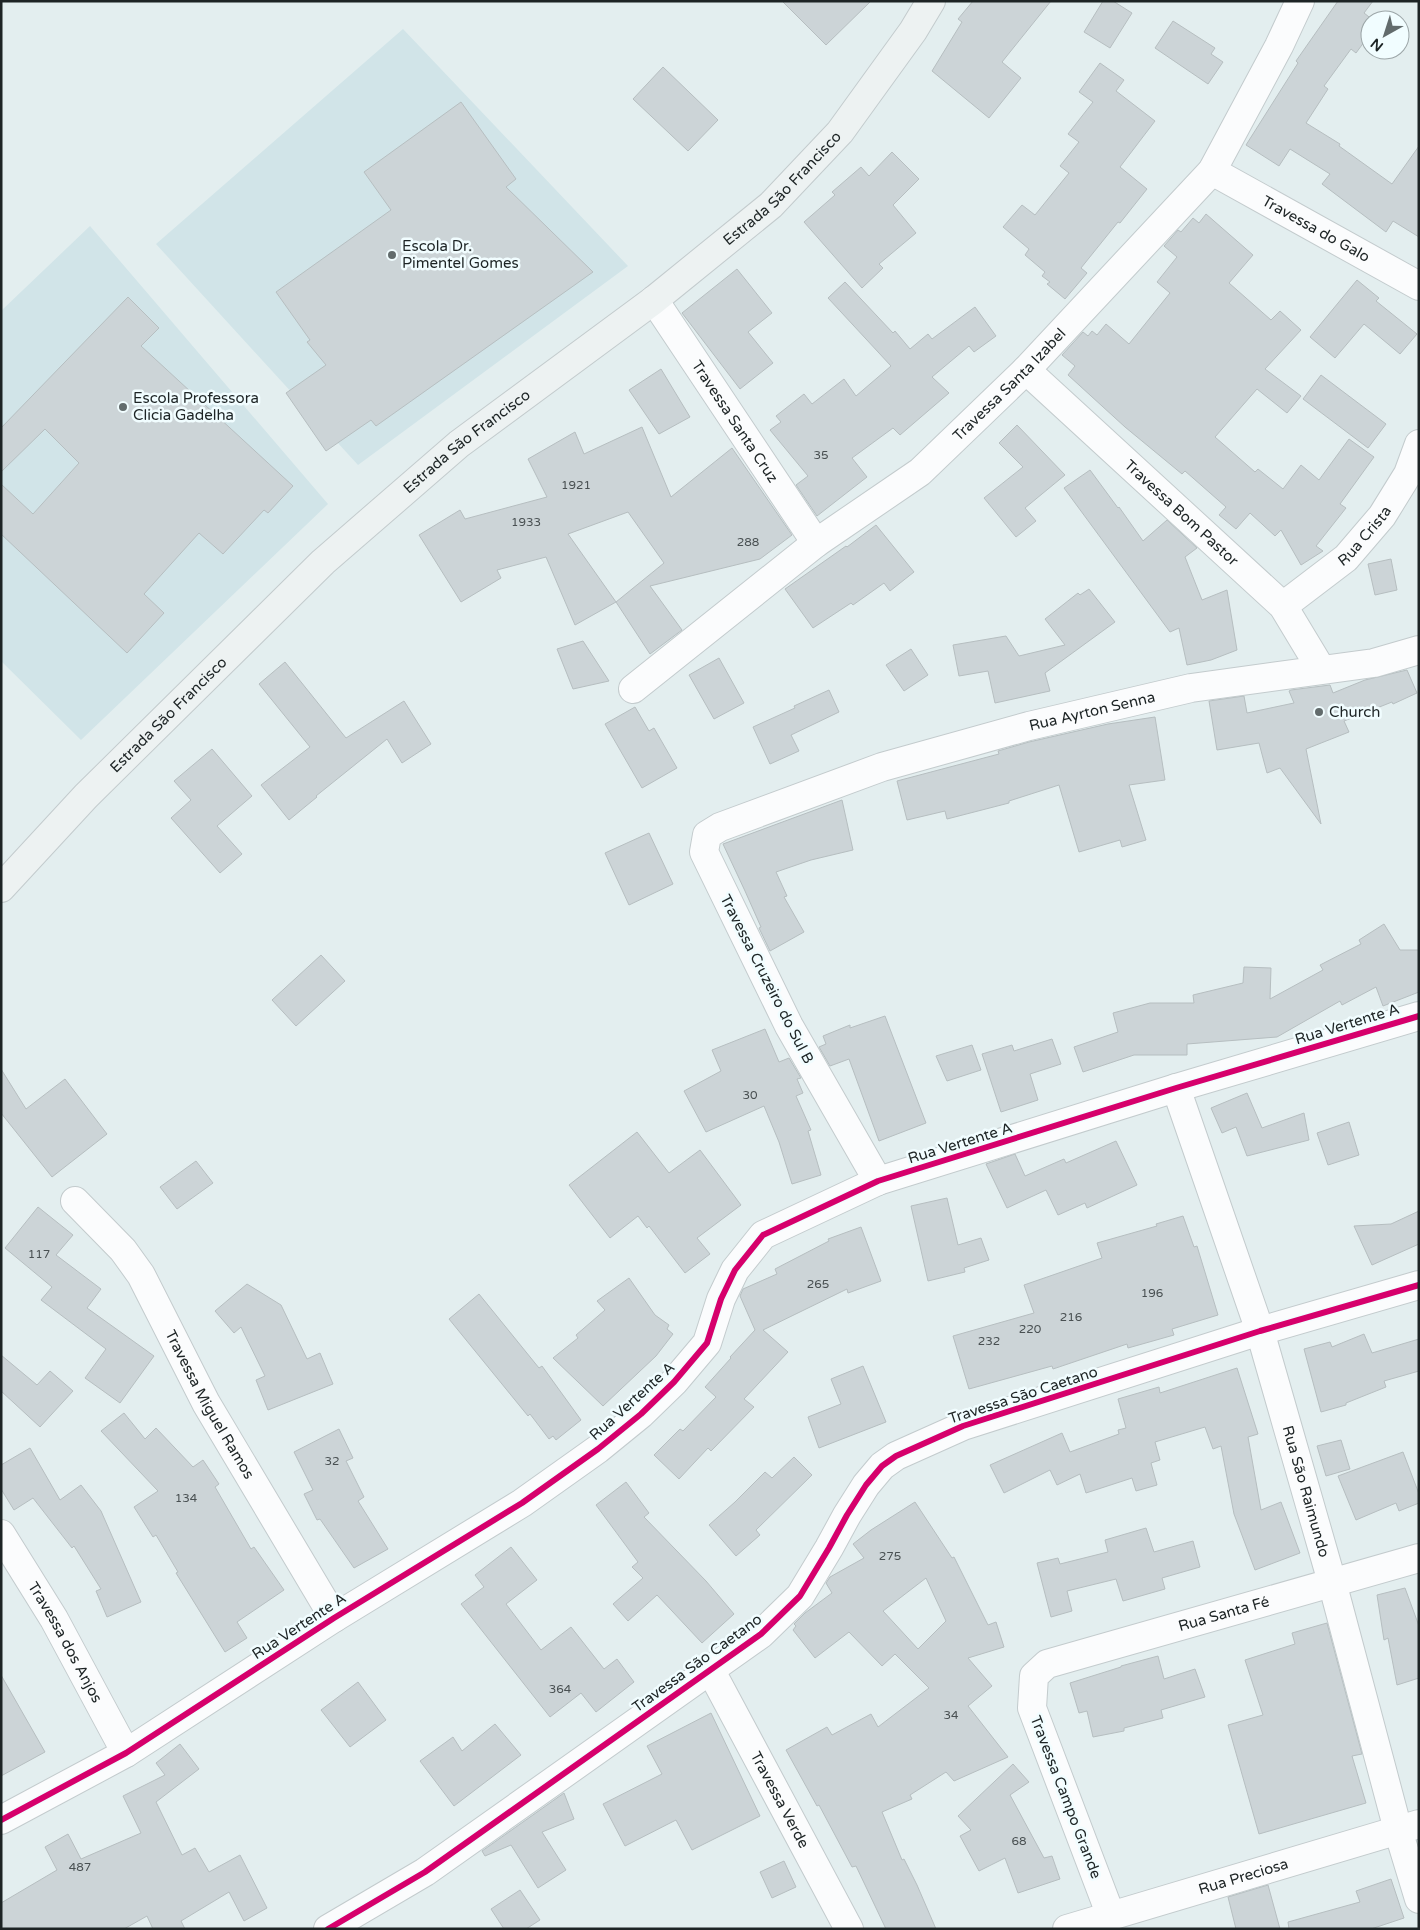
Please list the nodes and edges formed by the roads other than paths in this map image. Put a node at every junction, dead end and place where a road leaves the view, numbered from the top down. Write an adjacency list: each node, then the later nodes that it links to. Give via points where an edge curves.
1 (931, 1): 5 (street, Estrada São Francisco, via 840,132 771,205)
2 (1300, 1): 3 (street, Travessa Santa Izabel)
3 (1212, 170): 4 (street, Travessa do Galo); 6 (street, Travessa Santa Izabel)
4 (1419, 286)
5 (654, 300): 8 (street, Travessa Santa Cruz); 14 (street, Estrada São Francisco, via 459,444 323,562 86,796)
6 (1026, 370): 8 (street, Travessa Santa Izabel, via 920,472); 9 (street, Travessa Bom Pastor)
7 (1419, 444): 9 (street, Rua Crista, via 1408,474 1382,516 1346,558)
8 (816, 543): 12 (street, Travessa Santa Izabel)
9 (1283, 606): 11 (street, Travessa Bom Pastor)
10 (1419, 650): 11 (street, Rua Ayrton Senna, via 1374,663)
11 (1321, 669): 13 (street, Rua Ayrton Senna, via 1190,688 1029,726 882,767)
12 (633, 688)
13 (773, 807): 17 (street, Travessa Cruzeiro do Sul B, via 720,826 708,835 704,852 789,1026)
14 (1, 888)
15 (1419, 1016): 16 (street, Rua Vertente A)
16 (1176, 1088): 17 (street, Rua Vertente A); 20 (street, Rua São Raimundo)
17 (878, 1182): 24 (street, Rua Vertente A, via 762,1234 735,1270 721,1299 707,1343 674,1382 598,1449 522,1503)
18 (75, 1201): 24 (street, Travessa Miguel Ramos, via 124,1250 141,1275 206,1403)
19 (1419, 1285): 20 (street, Travessa São Caetano)
20 (1260, 1331): 23 (street, Rua São Raimundo); 25 (street, Travessa São Caetano, via 963,1426 896,1456 873,1475 800,1596 761,1634)
21 (1, 1534): 27 (street, Travessa dos Anjos, via 54,1619)
22 (1419, 1558): 23 (street, Rua Santa Fé)
23 (1332, 1582): 26 (street, Rua Santa Fé, via 1047,1664); 29 (street, Rua São Raimundo)
24 (334, 1618): 27 (street, Rua Vertente A)
25 (711, 1671): 32 (street, Travessa São Caetano, via 425,1872); 33 (street, Travessa Verde)
26 (1034, 1676): 31 (street, Travessa Campo Grande, via 1032,1708)
27 (126, 1753): 28 (street, Rua Vertente A)
28 (1, 1820)
29 (1408, 1827): 30 (street, Rua São Raimundo); 31 (street, Rua Preciosa)
30 (1419, 1899)
31 (1110, 1916): 34 (street, Rua Preciosa)
32 (328, 1929)
33 (849, 1929)
34 (1067, 1929)

